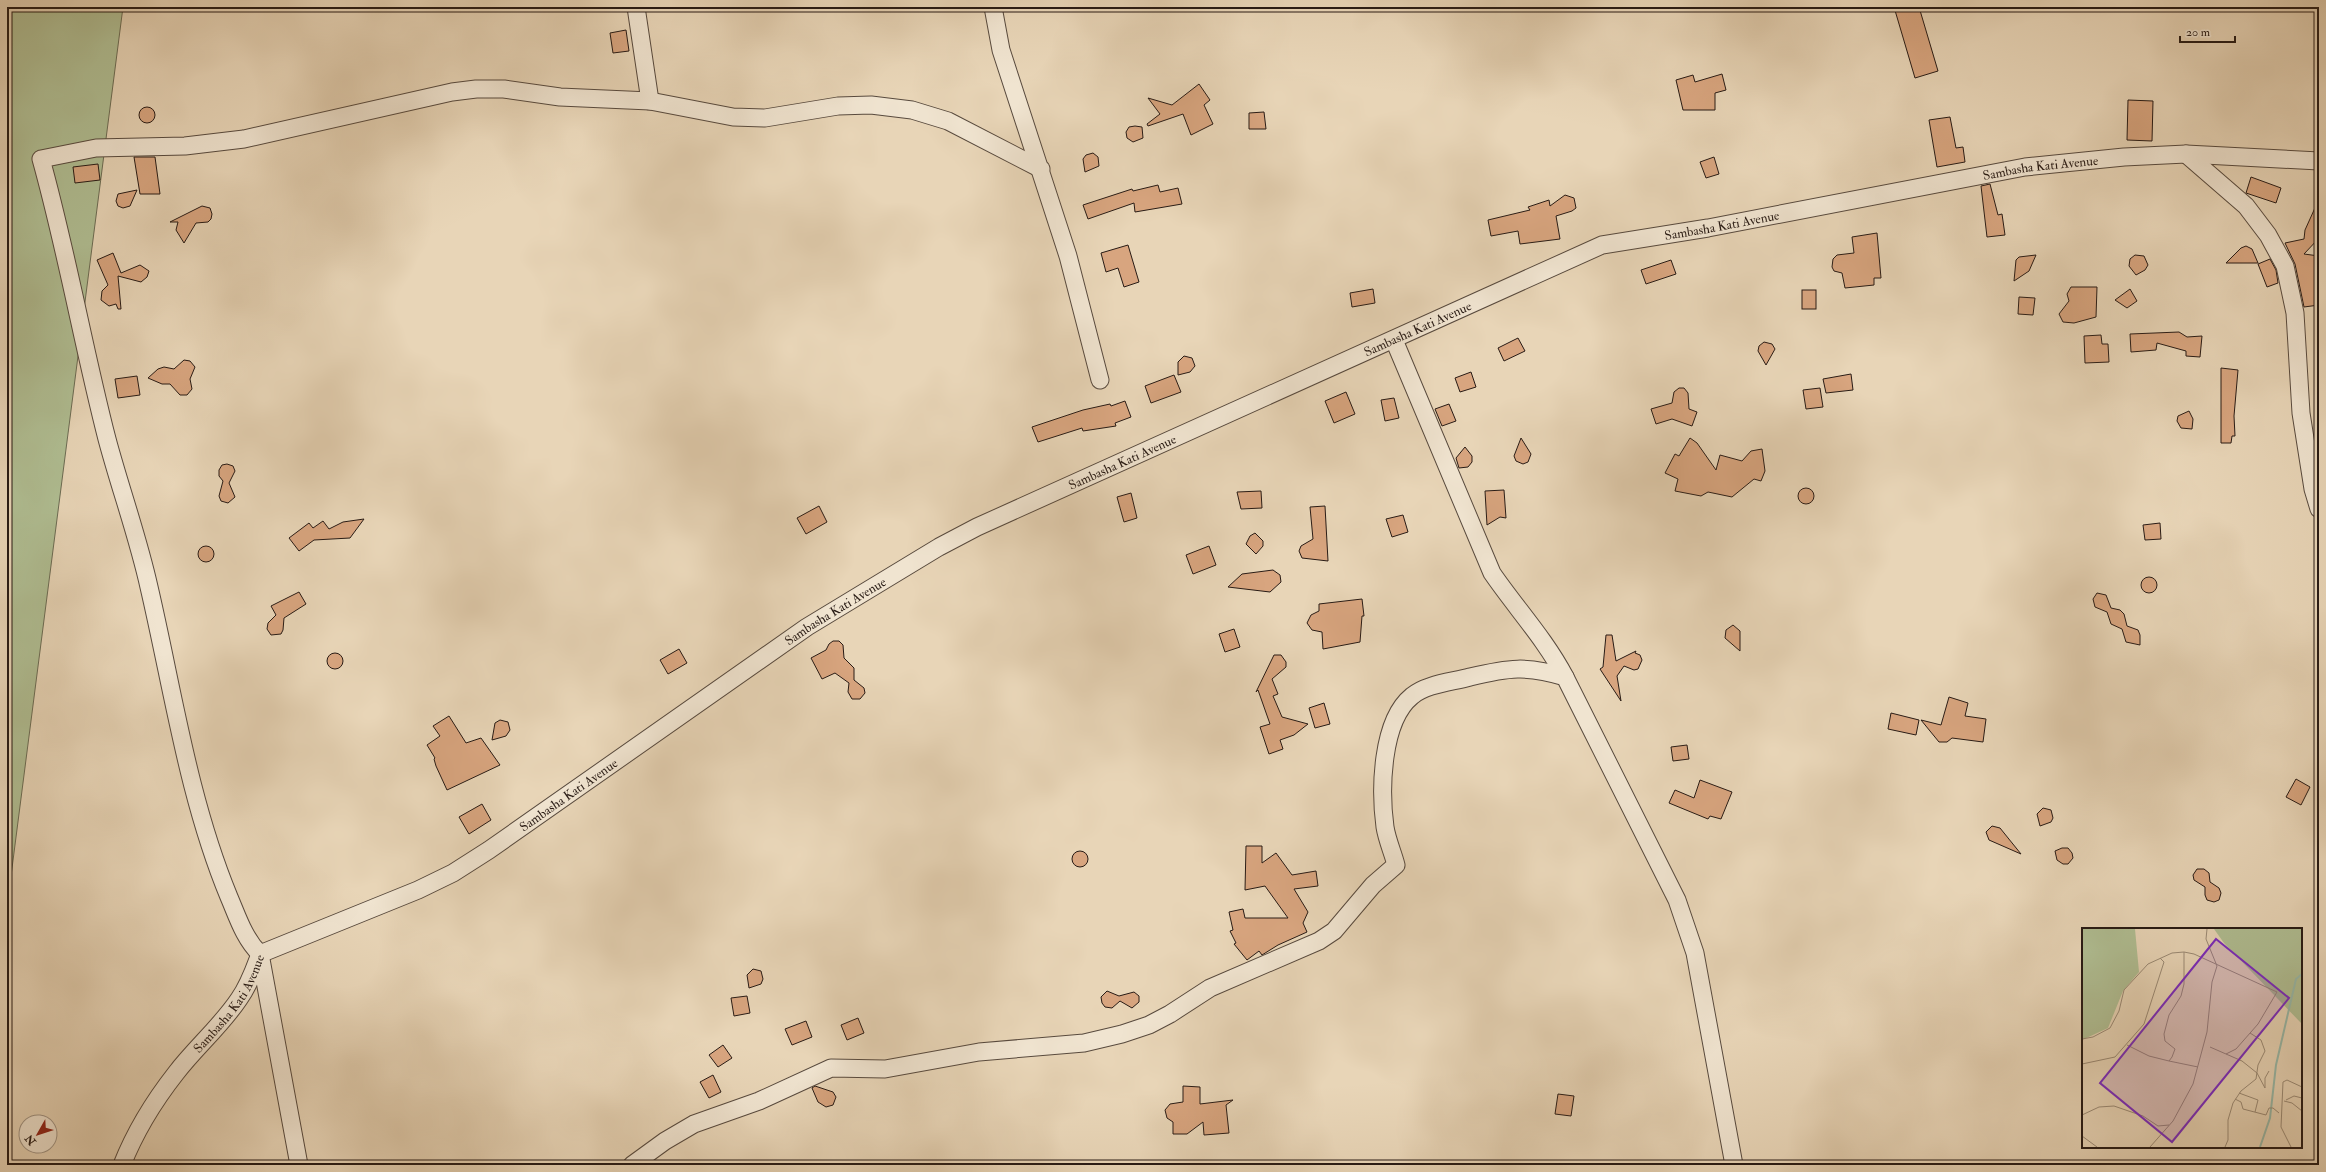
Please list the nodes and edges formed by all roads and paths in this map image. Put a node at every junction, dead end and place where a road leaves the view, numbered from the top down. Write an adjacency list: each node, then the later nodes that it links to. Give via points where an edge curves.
1 (636, 7): 3 (street)
2 (993, 7): 6 (street, via 1001,50)
3 (650, 101): 6 (street, via 733,117 765,118 838,106 871,105 912,110 948,121); 11 (street, via 560,97 504,89 476,89 244,139 185,146 96,148 41,160 70,270 108,440 150,587 172,698 208,843 247,941)
4 (2186, 154): 5 (street, Sambasha Kati Avenue); 7 (street, Sambasha Kati Avenue, via 2025,167 1708,228 1602,245); 9 (street, via 2246,206 2268,235 2285,266 2295,313 2301,413 2313,489)
5 (2319, 161)
6 (1041, 169): 8 (street, via 1068,256)
7 (1394, 340): 10 (street, via 1492,573 1512,603 1537,631); 11 (street, Sambasha Kati Avenue, via 1097,472 939,547 807,627 495,845 452,872 379,908)
8 (1100, 380)
9 (2319, 509)
10 (1564, 677): 14 (street, via 1542,670 1520,668 1497,671 1432,687 1413,695 1398,710 1391,727 1383,793 1385,828 1396,865 1373,885 1334,931 1319,940 1210,988 1163,1017 1122,1034 1084,1043 979,1052 885,1069 831,1068 759,1100 694,1124); 15 (street, via 1677,900 1695,953)
11 (260, 954): 12 (street, Sambasha Kati Avenue, via 250,981 240,998 228,1015 175,1073 146,1116); 13 (street)
12 (122, 1165)
13 (299, 1165)
14 (632, 1165)
15 (1734, 1165)

